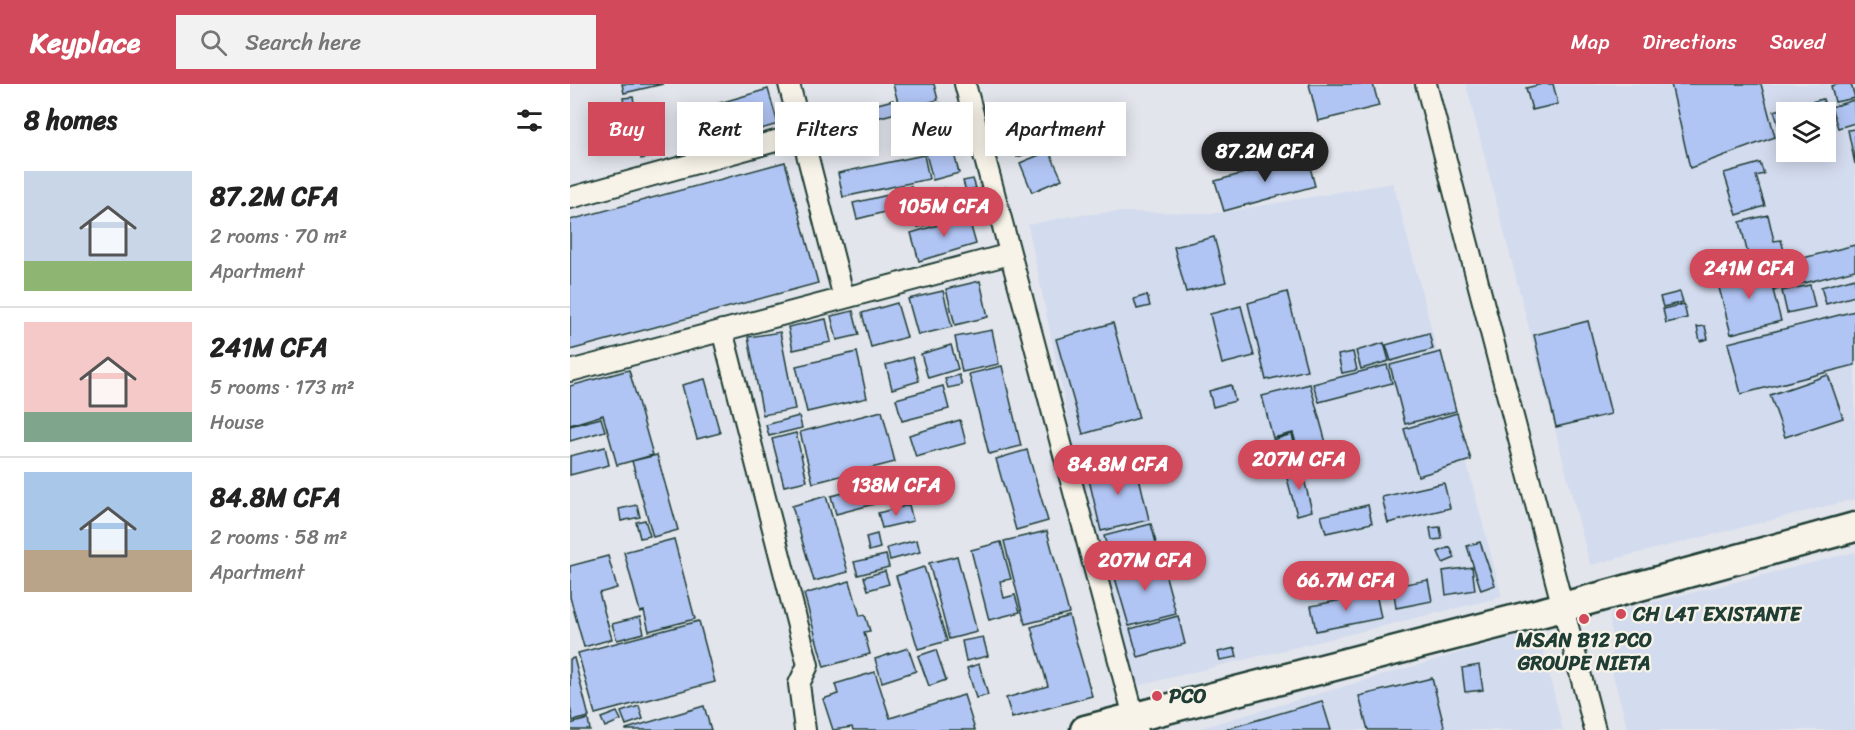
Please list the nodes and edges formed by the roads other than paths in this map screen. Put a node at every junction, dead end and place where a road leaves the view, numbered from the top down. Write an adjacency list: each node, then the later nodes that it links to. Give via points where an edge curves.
1 (789, 84): 4 (street)
2 (965, 84): 8 (street)
3 (1426, 84): 13 (street)
4 (793, 102)
5 (775, 141): 7 (street)
6 (807, 156): 9 (street)
7 (570, 198)
8 (1010, 254): 9 (street); 14 (street)
9 (844, 298): 10 (street)
10 (722, 330): 11 (street); 15 (street, via 808,665 799,684)
11 (570, 371)
12 (1855, 527): 13 (main road)
13 (1563, 607): 14 (main road); 17 (street)
14 (1136, 724): 16 (main road)
15 (805, 730)
16 (1084, 730)
17 (1595, 730)

